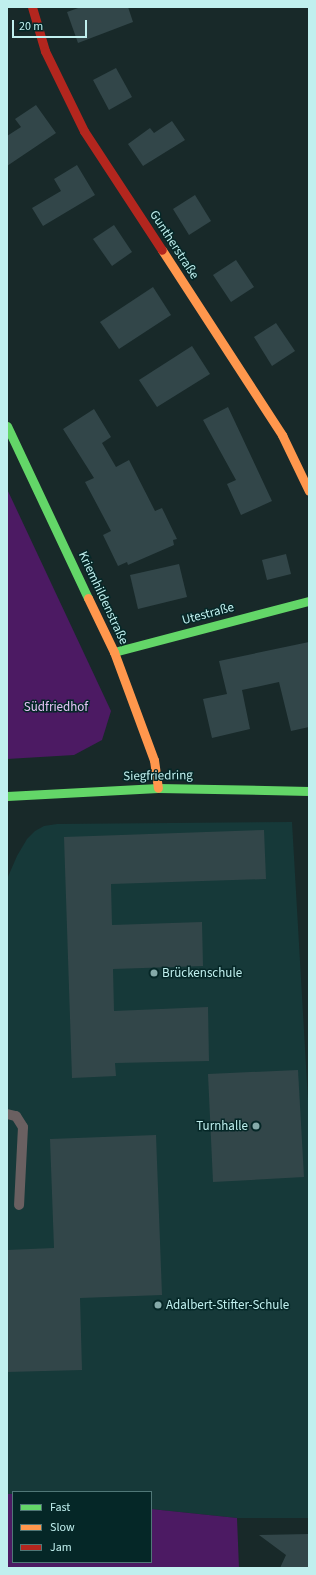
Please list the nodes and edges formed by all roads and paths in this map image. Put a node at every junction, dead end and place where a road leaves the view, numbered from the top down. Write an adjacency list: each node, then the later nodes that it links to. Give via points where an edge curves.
1 (32, 7): 3 (street, Guntherstraße, via 45,51 84,131 282,435)
2 (7, 426): 5 (street, Kriemhildenstraße)
3 (309, 491)
4 (309, 601): 5 (street, Utestraße)
5 (114, 652): 6 (street, Kriemhildenstraße, via 154,760)
6 (158, 788): 7 (street, Siegfriedring); 8 (street, Siegfriedring)
7 (309, 791)
8 (7, 796)
9 (7, 1114): 10 (lane, via 16,1116 23,1127)
10 (19, 1205)

